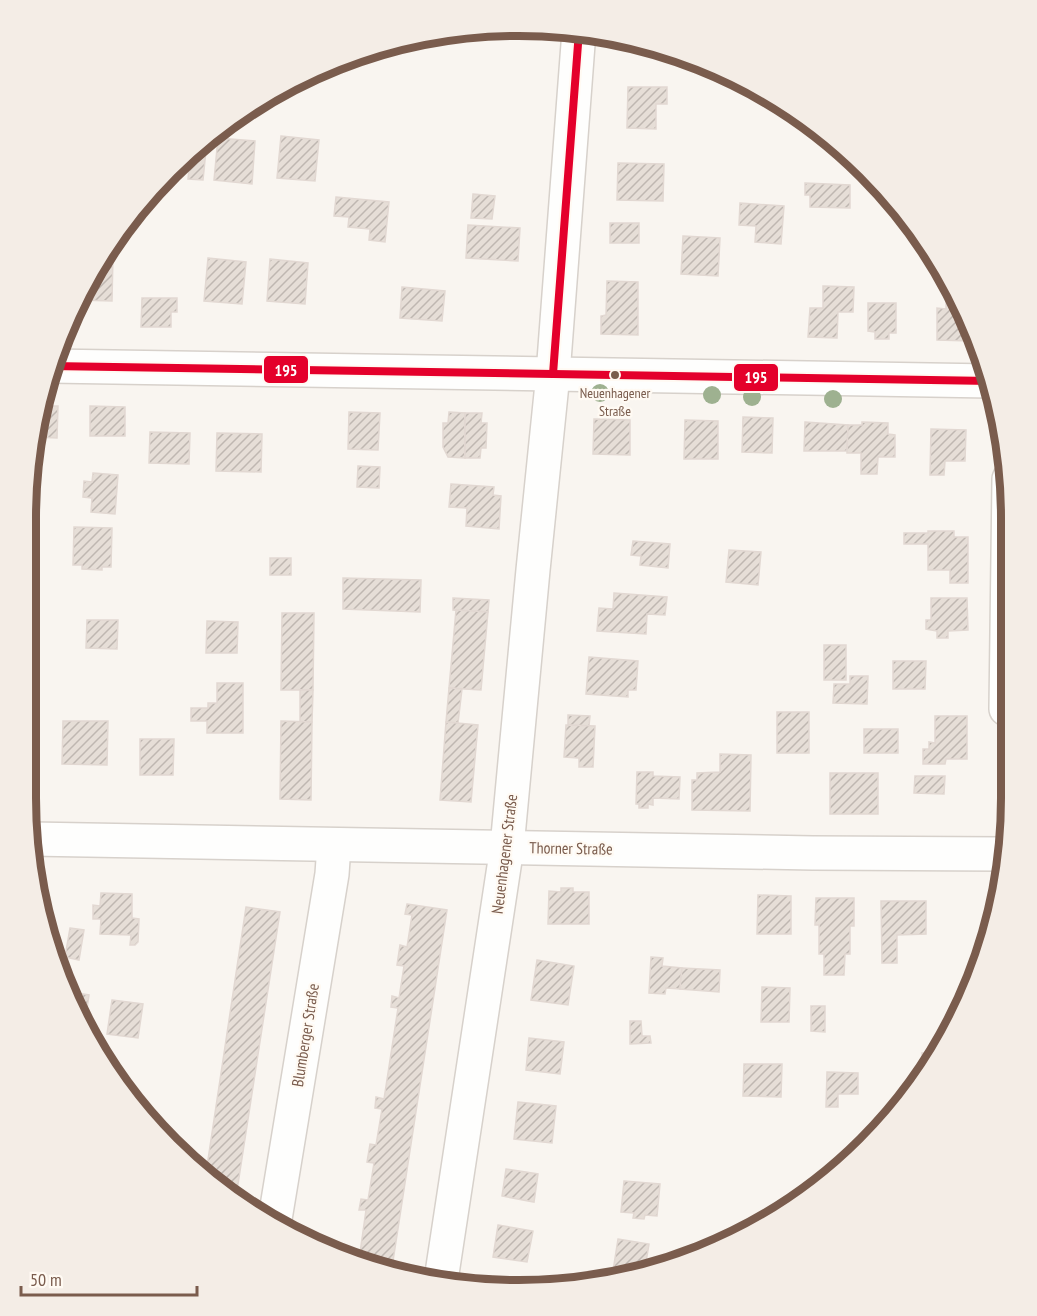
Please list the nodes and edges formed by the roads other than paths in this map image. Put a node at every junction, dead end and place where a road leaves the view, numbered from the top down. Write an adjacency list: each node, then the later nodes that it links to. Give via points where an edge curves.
1 (578, 40): 3 (street, Neuenhagener Straße)
2 (61, 366): 3 (street)
3 (554, 374): 4 (street); 7 (street, Neuenhagener Straße)
4 (981, 381)
5 (38, 839): 6 (street, Thorner Straße)
6 (334, 845): 7 (street, Thorner Straße); 9 (street, Blumberger Straße)
7 (507, 847): 8 (street, Thorner Straße); 10 (street, Neuenhagener Straße)
8 (998, 854)
9 (276, 1214)
10 (442, 1274)

